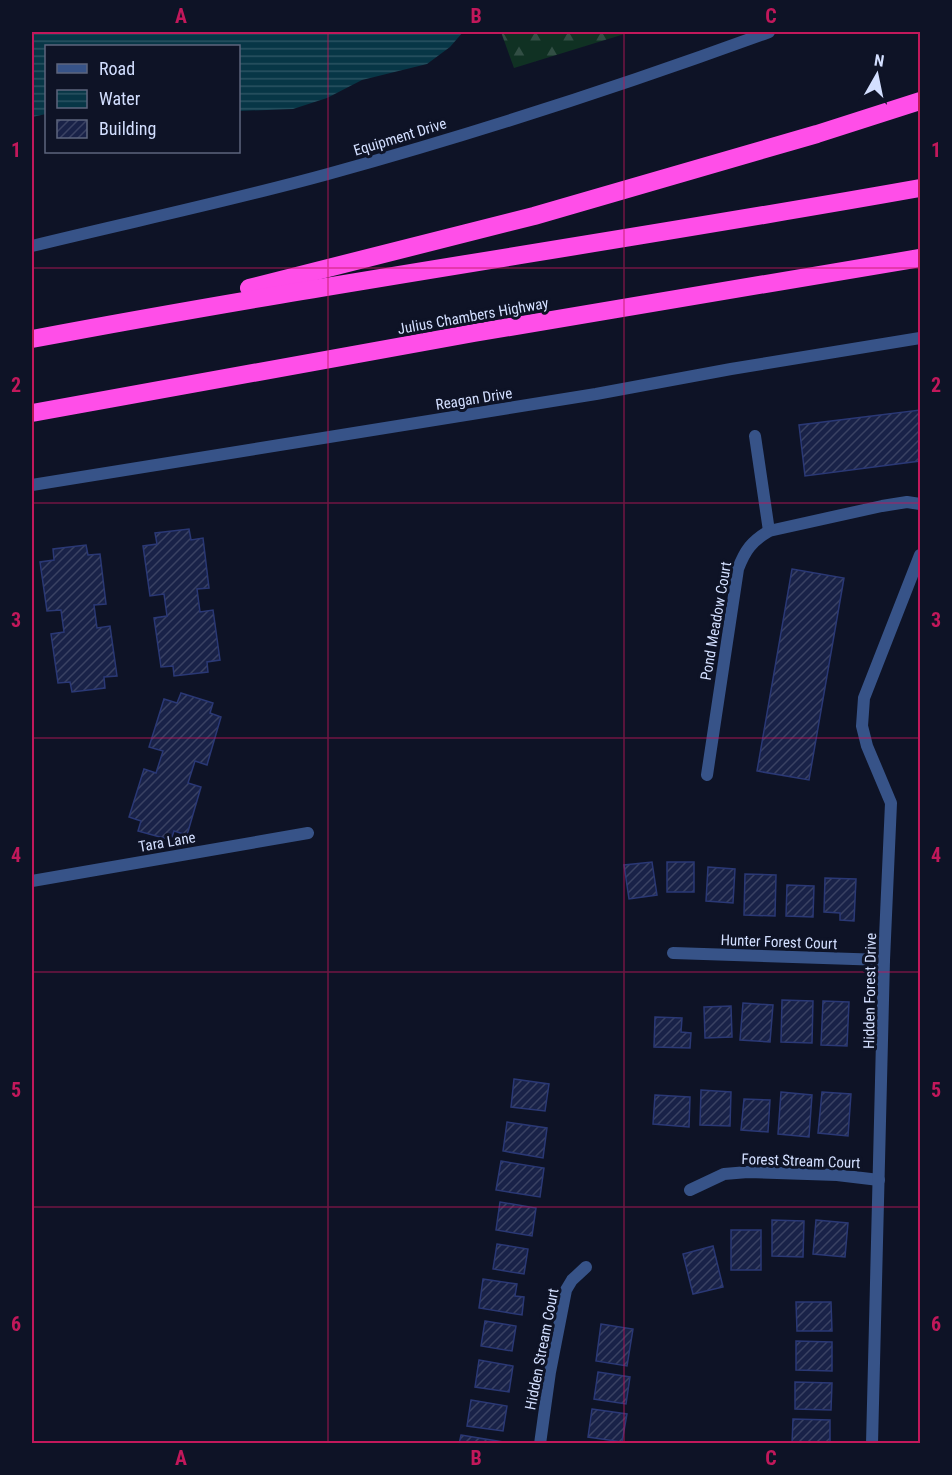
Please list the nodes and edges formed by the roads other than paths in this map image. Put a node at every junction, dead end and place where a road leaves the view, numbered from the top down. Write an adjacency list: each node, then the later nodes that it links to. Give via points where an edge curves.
1 (769, 32): 4 (street, Equipment Drive, via 559,105 390,157)
2 (921, 101): 6 (highway, via 534,216)
3 (921, 188): 6 (highway)
4 (32, 246)
5 (921, 258): 9 (highway, Julius Chambers Highway)
6 (86, 328): 8 (highway)
7 (921, 338): 11 (street, Reagan Drive)
8 (32, 339)
9 (32, 413)
10 (755, 436): 13 (street)
11 (32, 485)
12 (921, 504): 13 (street, Pond Meadow Court, via 882,506)
13 (769, 531): 15 (street, Pond Meadow Court, via 755,539 738,569)
14 (921, 555): 19 (street, Hidden Forest Drive, via 864,698 862,726 867,746 891,803)
15 (707, 775)
16 (308, 833): 17 (street, Tara Lane)
17 (32, 881)
18 (673, 953): 19 (street, Hunter Forest Court)
19 (884, 960): 20 (street, Hidden Forest Drive)
20 (879, 1180): 21 (street, Forest Stream Court, via 748,1172 724,1174); 24 (street, Hidden Forest Drive)
21 (690, 1190)
22 (586, 1266): 23 (street, Hidden Stream Court, via 566,1290)
23 (540, 1443)
24 (872, 1443)

